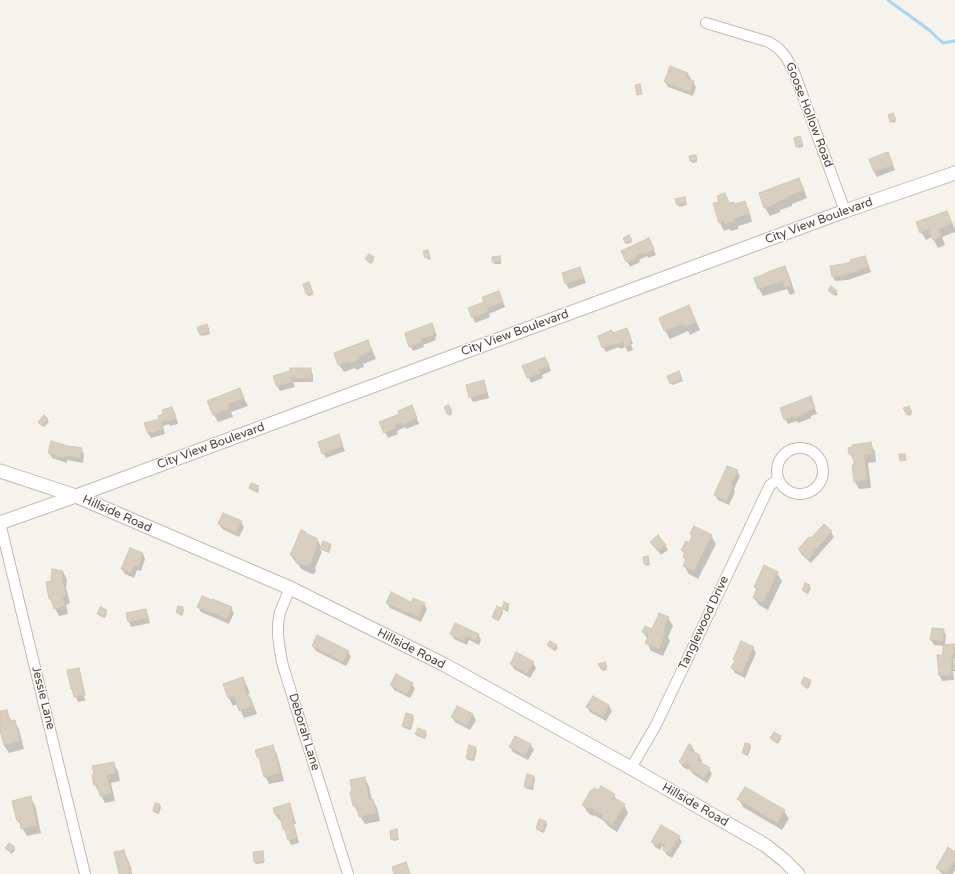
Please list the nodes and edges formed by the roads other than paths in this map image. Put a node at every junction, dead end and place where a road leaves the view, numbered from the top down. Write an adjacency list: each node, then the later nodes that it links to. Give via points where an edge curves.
1 (706, 23): 3 (street, Goose Hollow Road, via 769,42 786,57 794,72)
2 (955, 173): 3 (street, City View Boulevard)
3 (845, 211): 6 (street, City View Boulevard)
4 (0, 471): 6 (street, Hillside Road)
5 (778, 480): 5 (street, via 789,492 804,494 811,491 822,480 822,464 819,457 807,448 799,447 785,452 777,465); 9 (street, Tanglewood Drive, via 770,485 656,725)
6 (76, 496): 7 (street, City View Boulevard); 8 (street, Hillside Road)
7 (0, 523): 10 (street, Jessie Lane)
8 (290, 588): 9 (street, Hillside Road, via 445,665); 11 (street, Deborah Lane, via 278,624 282,659)
9 (631, 768): 12 (street, Hillside Road, via 765,845)
10 (85, 874)
11 (348, 874)
12 (798, 874)

